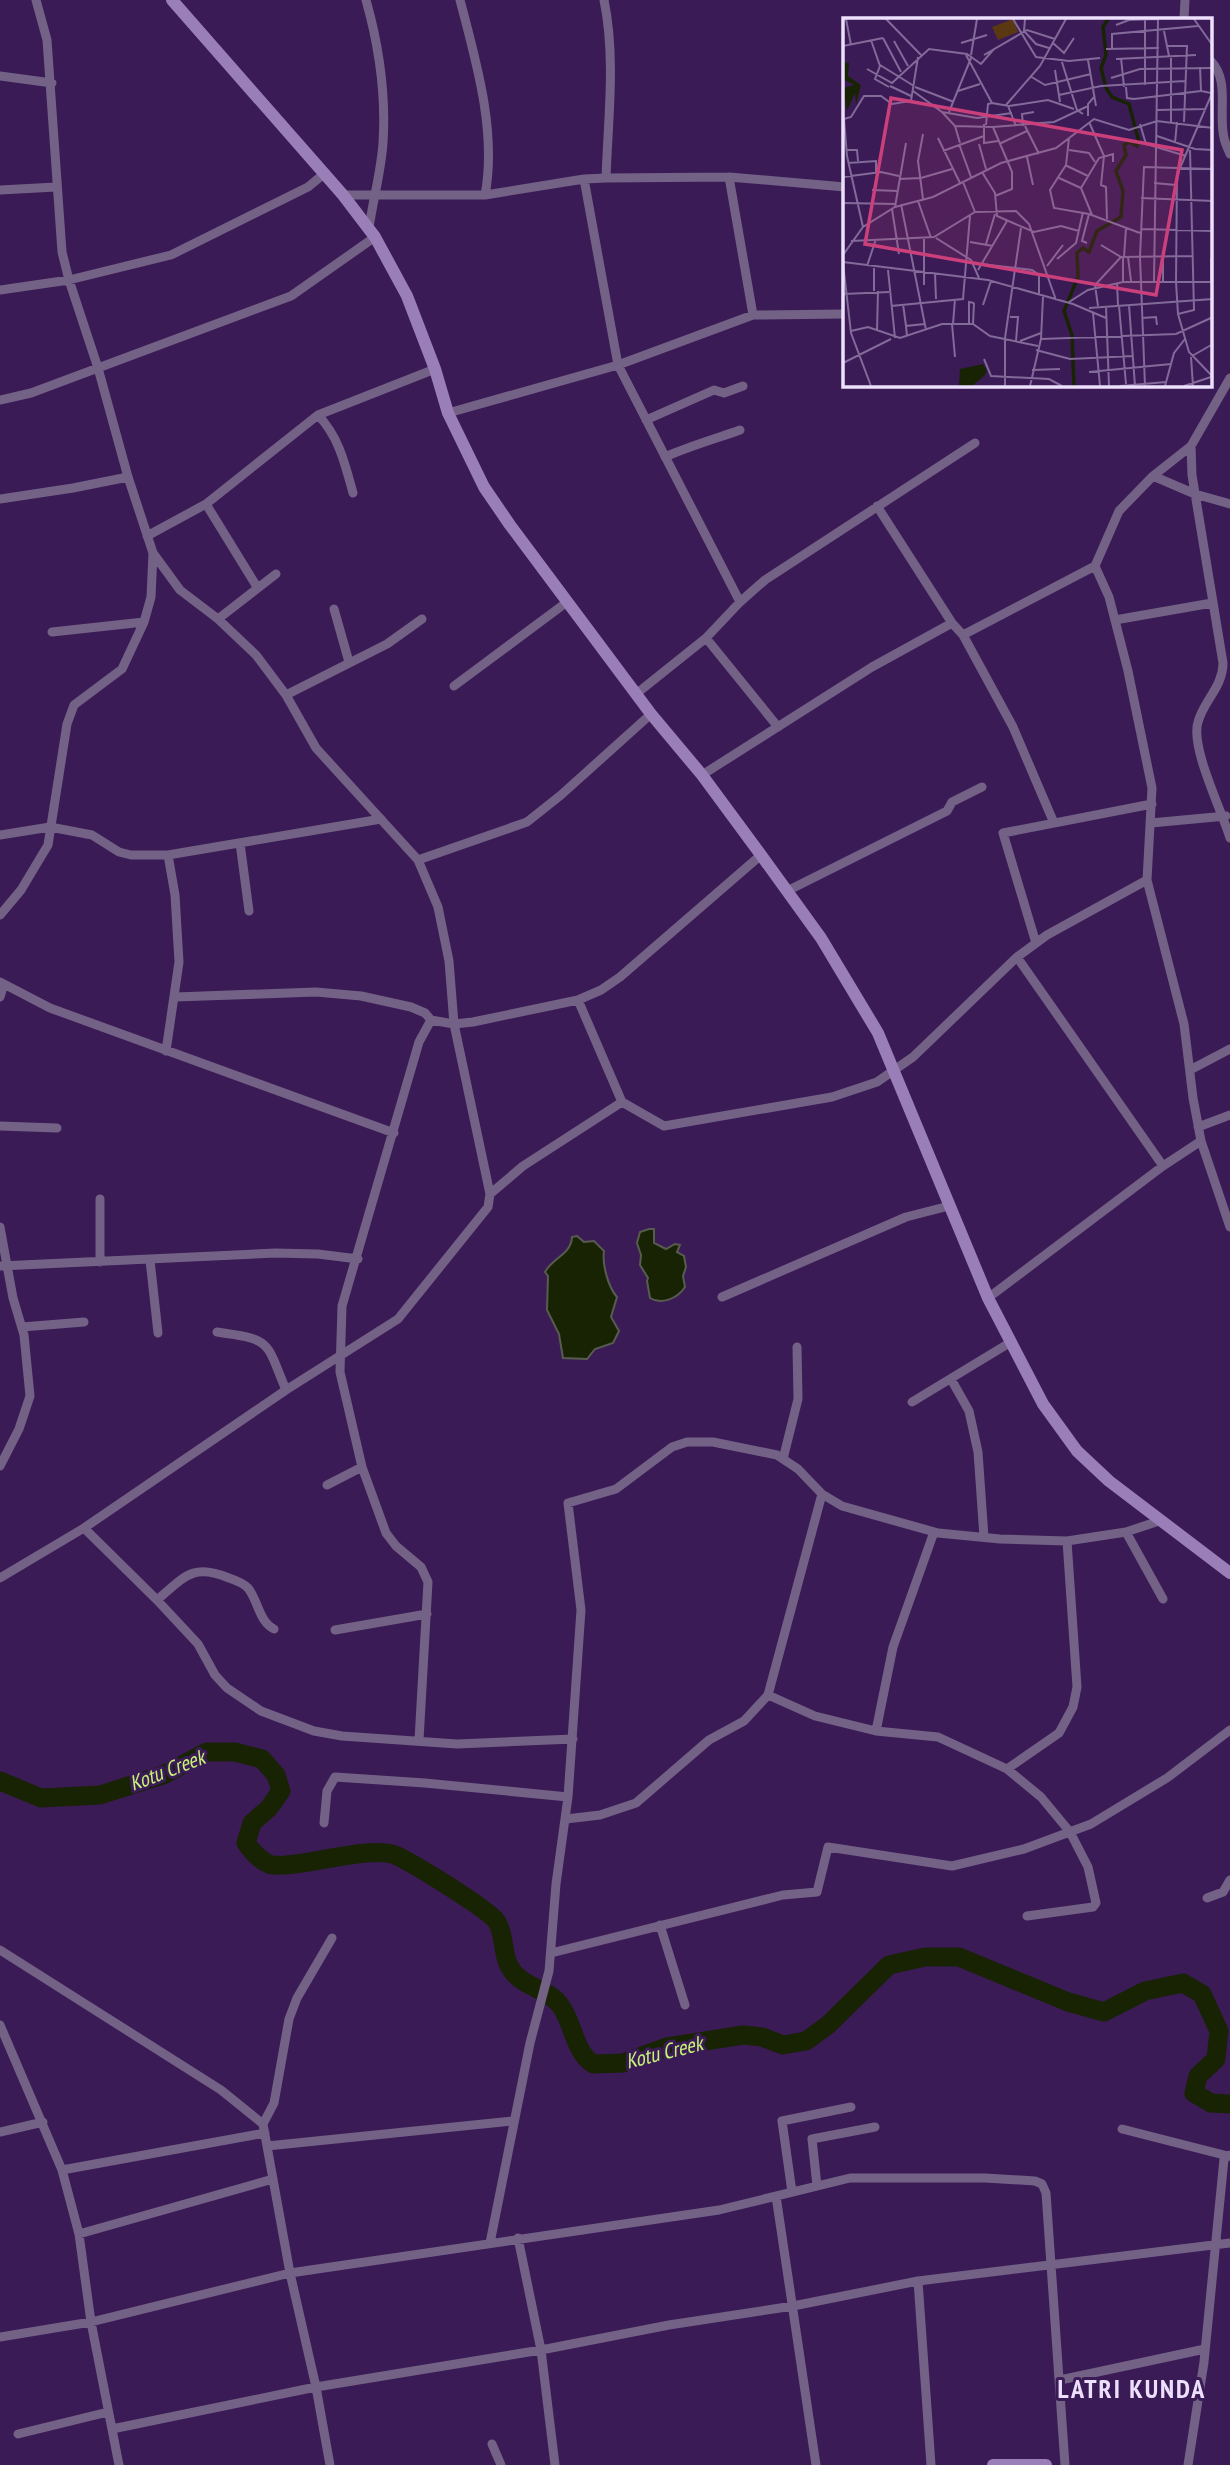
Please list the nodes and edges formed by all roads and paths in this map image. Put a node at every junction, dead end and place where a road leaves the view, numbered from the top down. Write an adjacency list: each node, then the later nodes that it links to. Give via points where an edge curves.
1 (36, 0): 10 (street)
2 (172, 0): 12 (street)
3 (366, 0): 20 (street, via 383,98 383,145)
4 (460, 0): 21 (street, via 480,78 489,156)
5 (604, 0): 14 (street, via 610,26 611,76)
6 (1185, 0): 7 (street)
7 (1184, 18)
8 (1212, 62): 11 (street, via 1221,76 1224,137)
9 (0, 76): 10 (street)
10 (52, 83): 16 (street)
11 (1230, 154)
12 (325, 173): 19 (street); 23 (street, via 308,187 171,255)
13 (729, 177): 14 (street); 17 (street); 26 (street)
14 (606, 178): 15 (street)
15 (584, 179): 21 (street); 27 (street)
16 (56, 187): 18 (street); 23 (street)
17 (843, 187)
18 (0, 190)
19 (343, 195): 20 (street); 22 (street)
20 (374, 195): 21 (street); 22 (street)
21 (485, 195)
22 (372, 233): 28 (street, via 291,296); 29 (street, via 407,296)
23 (68, 280): 24 (street); 28 (street)
24 (0, 290)
25 (843, 314): 26 (street)
26 (753, 315): 27 (street)
27 (618, 365): 33 (street); 35 (street)
28 (98, 368): 32 (street); 41 (street)
29 (435, 369): 33 (street); 34 (street)
30 (1229, 384): 38 (street)
31 (743, 386): 35 (street, via 724,393 714,390)
32 (0, 400)
33 (448, 413): 53 (street, via 484,487)
34 (318, 415): 42 (street, via 341,451); 46 (street)
35 (646, 420): 39 (street)
36 (740, 430): 39 (street)
37 (975, 443): 47 (street)
38 (1191, 446): 40 (street); 43 (street)
39 (665, 457): 54 (street)
40 (1153, 476): 43 (street); 50 (street, via 1119,511)
41 (128, 477): 44 (street); 48 (street)
42 (353, 493)
43 (1195, 494): 45 (street); 55 (street)
44 (0, 499)
45 (1230, 504)
46 (206, 505): 48 (street); 52 (street)
47 (877, 506): 54 (street, via 765,580); 61 (street)
48 (147, 536): 49 (street)
49 (153, 553): 57 (street, via 180,590); 60 (street, via 151,597)
50 (1095, 566): 59 (street); 63 (street)
51 (276, 574): 52 (street)
52 (257, 587): 57 (street)
53 (567, 601): 66 (street); 67 (street)
54 (740, 602): 64 (street)
55 (1212, 603): 59 (street); 74 (street, via 1223,676 1197,723 1198,738 1207,779)
56 (334, 609): 65 (street)
57 (218, 618): 68 (street, via 256,655)
58 (422, 619): 65 (street, via 387,644)
59 (1115, 621): 73 (street, via 1144,743)
60 (144, 622): 62 (street); 78 (street, via 122,669 74,705)
61 (952, 623): 63 (street); 70 (street)
62 (52, 632)
63 (963, 635): 77 (street, via 1013,727)
64 (706, 638): 67 (street); 70 (street)
65 (349, 662): 68 (street)
66 (454, 686)
67 (636, 694): 69 (street)
68 (286, 695): 75 (street, via 316,748)
69 (651, 714): 71 (street); 84 (street, via 527,822)
70 (778, 727): 71 (street)
71 (702, 775): 83 (street)
72 (982, 787): 86 (street, via 952,802 947,811)
73 (1152, 804): 76 (street); 77 (street)
74 (1227, 816): 76 (street); 80 (street)
75 (381, 819): 81 (street); 84 (street)
76 (1152, 822): 85 (street)
77 (1054, 823): 89 (street, via 1003,833)
78 (50, 827): 79 (street); 82 (street, via 92,835 131,855); 88 (street, via 45,854)
79 (0, 835)
80 (1230, 838)
81 (240, 843): 82 (street); 87 (street)
82 (168, 855): 93 (street, via 179,946)
83 (761, 855): 86 (street); 94 (street, via 620,977)
84 (418, 860): 96 (street, via 438,907 449,961)
85 (1147, 880): 89 (street); 99 (street, via 1184,1024)
86 (787, 891): 100 (street, via 858,997)
87 (248, 911)
88 (0, 915)
89 (1036, 943): 90 (street)
90 (1017, 957): 100 (street); 108 (street)
91 (2, 983): 92 (street); 98 (street, via 51,1008)
92 (0, 997)
93 (175, 997): 95 (street, via 316,992 361,996 411,1007); 98 (street)
94 (578, 1000): 96 (street); 101 (street)
95 (431, 1020): 96 (street); 106 (street, via 419,1042)
96 (454, 1024): 109 (street)
97 (1230, 1049): 99 (street)
98 (166, 1051): 106 (street)
99 (1190, 1070): 104 (street)
100 (895, 1071): 101 (street, via 832,1097 664,1126); 111 (street)
101 (622, 1102): 109 (street)
102 (1230, 1115): 104 (street)
103 (0, 1126): 105 (street)
104 (1198, 1127): 107 (street)
105 (57, 1128)
106 (394, 1133): 114 (street)
107 (1201, 1141): 108 (street); 113 (street)
108 (1163, 1166): 119 (street)
109 (489, 1194): 126 (street, via 488,1207 398,1319)
110 (100, 1199): 116 (street)
111 (949, 1206): 118 (street, via 906,1217); 119 (street)
112 (0, 1227): 117 (street)
113 (1230, 1227)
114 (358, 1259): 115 (street, via 275,1253); 126 (street, via 342,1306)
115 (150, 1260): 116 (street); 123 (street)
116 (100, 1262): 117 (street)
117 (4, 1266): 121 (street)
118 (722, 1297)
119 (988, 1298): 124 (street)
120 (84, 1322): 121 (street)
121 (22, 1326): 131 (street, via 28,1359 28,1409)
122 (217, 1332): 128 (street, via 252,1337 265,1344)
123 (158, 1333)
124 (1011, 1342): 127 (street); 135 (street, via 1043,1404 1077,1451)
125 (797, 1347): 130 (street, via 798,1399)
126 (341, 1356): 128 (street); 132 (street, via 340,1373)
127 (951, 1379): 129 (street); 139 (street, via 969,1411 978,1452)
128 (286, 1390): 136 (street)
129 (912, 1402)
130 (783, 1459): 134 (street); 151 (street, via 713,1442 687,1441 616,1489 568,1503 581,1610)
131 (0, 1466)
132 (362, 1467): 133 (street); 145 (street, via 386,1532 426,1574)
133 (327, 1485)
134 (822, 1494): 137 (street, via 842,1506); 148 (street)
135 (1162, 1520): 138 (street); 141 (street)
136 (84, 1528): 142 (street); 144 (street)
137 (934, 1532): 139 (street); 150 (street, via 893,1647)
138 (1126, 1532): 140 (street); 143 (street)
139 (984, 1537): 140 (street)
140 (1067, 1541): 153 (street, via 1077,1688 1073,1707 1059,1733)
141 (1230, 1573)
142 (0, 1578)
143 (1163, 1599)
144 (157, 1600): 146 (street, via 191,1574 212,1571 247,1587 264,1620); 152 (street, via 198,1644 215,1675 261,1711 314,1731)
145 (427, 1614): 147 (street); 152 (street)
146 (274, 1629)
147 (335, 1630)
148 (768, 1695): 150 (street, via 815,1716); 155 (street, via 744,1721 709,1740 636,1803 600,1815)
149 (1230, 1730): 157 (street, via 1167,1778)
150 (876, 1731): 153 (street, via 938,1737)
151 (573, 1739): 152 (street, via 457,1744); 154 (street)
152 (419, 1740)
153 (1007, 1769): 157 (street, via 1041,1797)
154 (568, 1797): 155 (street); 156 (street, via 335,1777 327,1791)
155 (566, 1819): 164 (street)
156 (324, 1823)
157 (1070, 1832): 160 (street, via 1088,1867 1096,1903); 161 (street, via 1024,1849 952,1866 828,1847 817,1892 783,1895)
158 (1230, 1881): 159 (street, via 1223,1892)
159 (1207, 1898)
160 (1027, 1916)
161 (660, 1926): 164 (street); 165 (street)
162 (332, 1938): 171 (street, via 289,2020 274,2103)
163 (0, 1950): 171 (street, via 220,2090)
164 (551, 1953): 168 (street)
165 (685, 2005)
166 (0, 2025): 169 (street)
167 (851, 2107): 179 (street, via 782,2121)
168 (513, 2121): 174 (street); 183 (street)
169 (43, 2122): 173 (street); 176 (street)
170 (876, 2127): 178 (street, via 812,2139)
171 (264, 2128): 174 (street); 176 (street)
172 (1122, 2129): 175 (street)
173 (0, 2132)
174 (268, 2146): 177 (street)
175 (1229, 2155): 185 (street, via 1224,2159)
176 (62, 2170): 181 (street)
177 (273, 2179): 181 (street); 187 (street)
178 (817, 2186): 179 (street); 186 (street, via 849,2178 1035,2181 1046,2193)
179 (792, 2192): 180 (street)
180 (776, 2196): 182 (street, via 719,2210); 189 (street)
181 (79, 2234): 190 (street)
182 (518, 2238): 183 (street); 193 (street)
183 (490, 2243): 187 (street)
184 (1230, 2243): 185 (street)
185 (1215, 2245): 186 (street); 192 (street)
186 (1053, 2265): 188 (street); 194 (street)
187 (290, 2273): 190 (street); 195 (street)
188 (918, 2281): 189 (street); 205 (street)
189 (793, 2306): 193 (street); 204 (street)
190 (91, 2322): 191 (street); 196 (street)
191 (0, 2337)
192 (1205, 2349): 194 (street); 209 (street)
193 (541, 2350): 195 (street); 203 (street)
194 (1060, 2380): 208 (street)
195 (316, 2387): 197 (street); 201 (street)
196 (108, 2412): 197 (street); 198 (street)
197 (112, 2429): 200 (street)
198 (18, 2434)
199 (492, 2444): 202 (street)
200 (119, 2465)
201 (329, 2465)
202 (501, 2465)
203 (555, 2465)
204 (816, 2465)
205 (931, 2465)
206 (993, 2465): 207 (street)
207 (1046, 2465)
208 (1065, 2465)
209 (1188, 2465)

